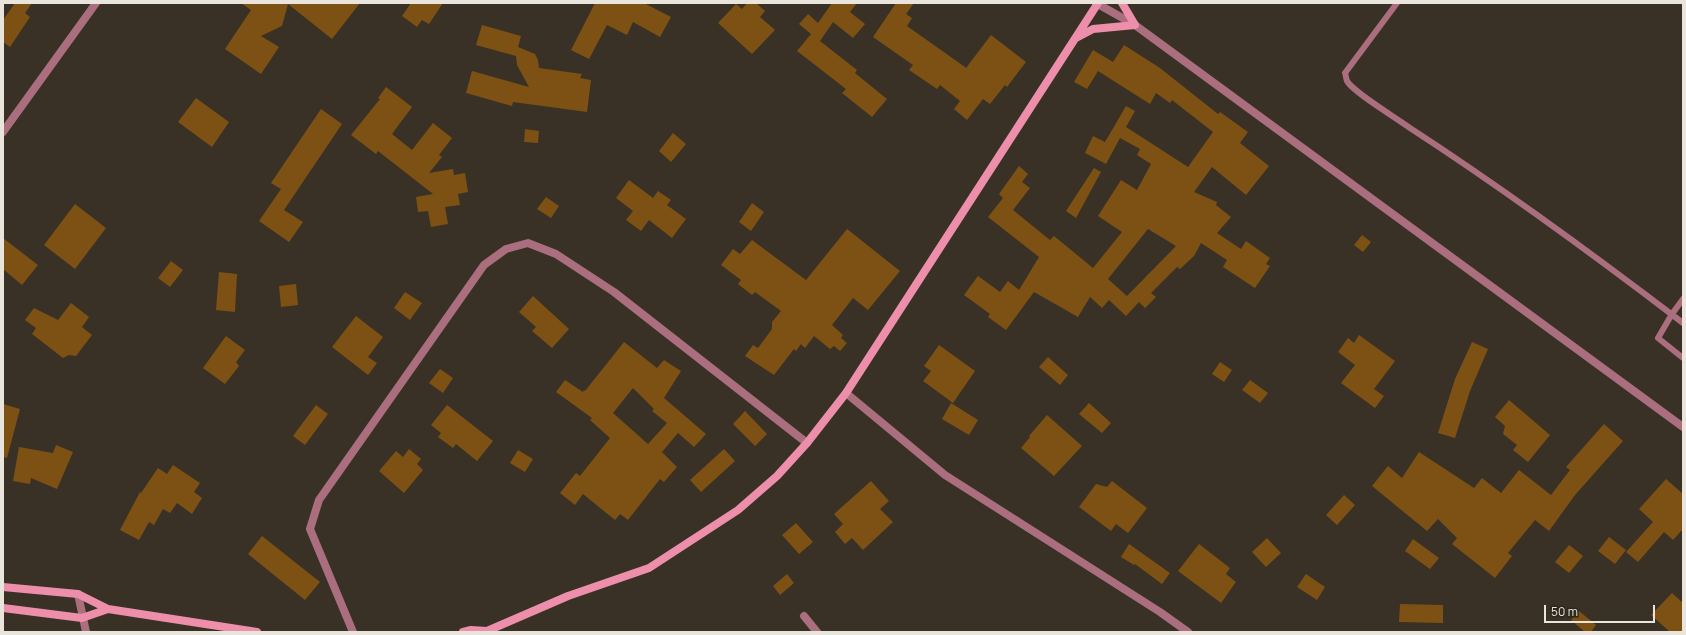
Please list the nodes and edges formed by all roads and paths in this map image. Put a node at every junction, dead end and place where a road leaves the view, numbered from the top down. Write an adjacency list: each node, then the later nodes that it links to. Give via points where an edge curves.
1 (96, 3): 7 (street)
2 (1097, 3): 5 (street); 6 (main road)
3 (1122, 3): 5 (main road)
4 (1396, 3): 9 (lane, via 1345,73 1347,81 1354,89 1570,238)
5 (1135, 25): 6 (main road, via 1093,29); 13 (street)
6 (1076, 38): 12 (main road)
7 (3, 132)
8 (1683, 299): 9 (lane)
9 (1672, 314): 10 (lane); 11 (lane, via 1658,338)
10 (1683, 323)
11 (1683, 358)
12 (846, 393): 14 (main road); 26 (street, via 945,475)
13 (1683, 427)
14 (807, 443): 23 (street, via 614,292 563,258 528,243 506,249 484,265 319,500 310,528); 24 (main road, via 777,476 738,510 649,568 568,596 487,630)
15 (3, 587): 16 (main road)
16 (78, 594): 18 (main road); 20 (street)
17 (3, 608): 20 (main road)
18 (108, 609): 20 (main road); 22 (main road)
19 (804, 616): 25 (street)
20 (82, 618): 21 (street)
21 (86, 632)
22 (256, 632)
23 (353, 632)
24 (463, 632)
25 (817, 632)
26 (1188, 632)

